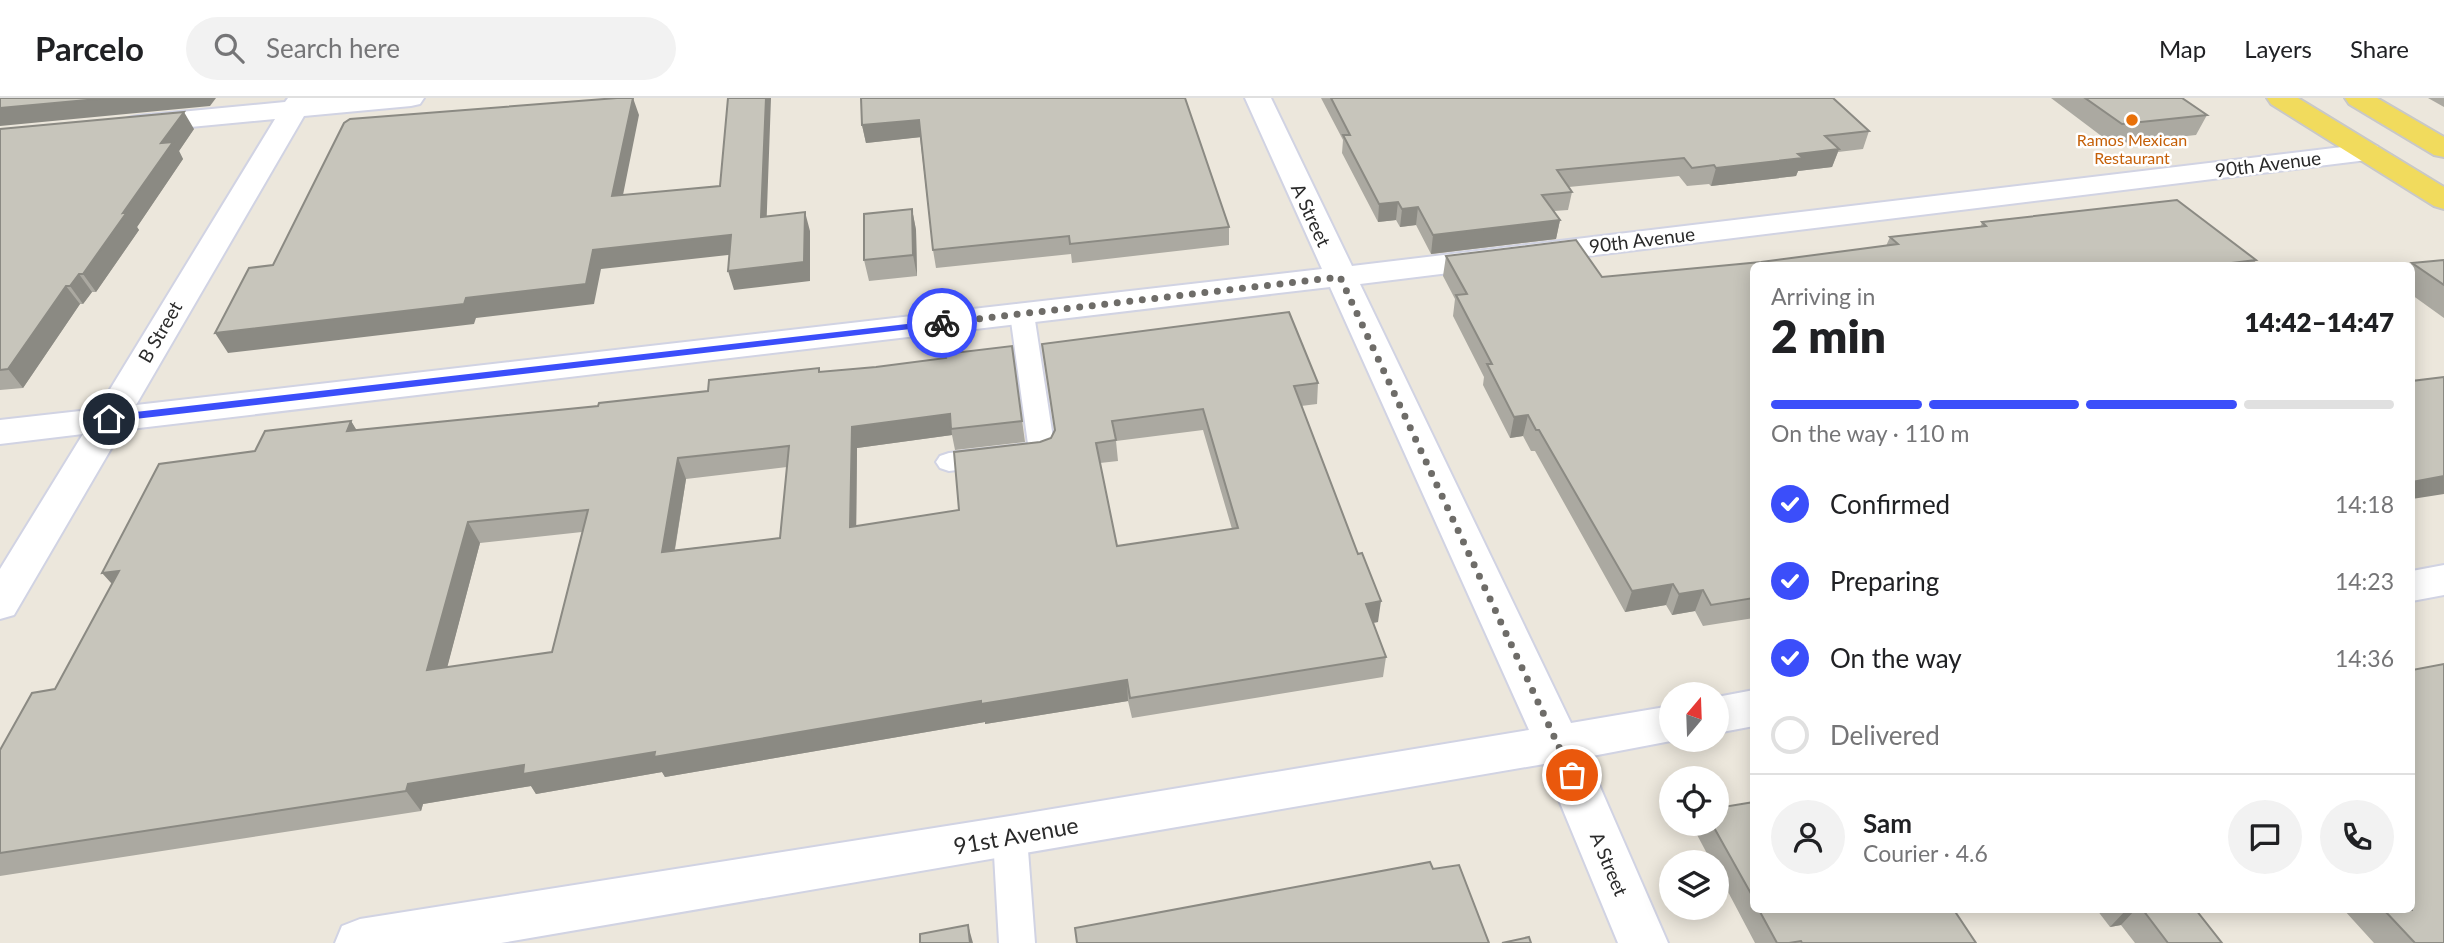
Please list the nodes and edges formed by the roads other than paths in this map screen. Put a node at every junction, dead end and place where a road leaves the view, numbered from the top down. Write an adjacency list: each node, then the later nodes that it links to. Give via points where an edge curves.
1 (411, 98): 5 (street)
2 (1258, 98): 10 (street, A Street)
3 (2280, 98): 8 (main road)
4 (2358, 98): 7 (main road)
5 (297, 103): 6 (street); 12 (street, B Street)
6 (107, 127)
7 (2444, 149)
8 (2367, 152): 9 (main road); 10 (street, 90th Avenue)
9 (2444, 200)
10 (1340, 277): 11 (street, 90th Avenue); 21 (street, A Street)
11 (1022, 314): 12 (street, 90th Avenue); 14 (lane, via 1042,451)
12 (109, 419): 13 (street, 90th Avenue); 17 (street, B Street)
13 (0, 432)
14 (949, 462)
15 (2444, 580): 16 (street)
16 (2415, 585)
17 (0, 604)
18 (1750, 709): 19 (street)
19 (1729, 713)
20 (1659, 726): 21 (street, 91st Avenue)
21 (1558, 743): 22 (street, 91st Avenue); 25 (street, A Street)
22 (1010, 838): 23 (street, 91st Avenue); 24 (lane)
23 (360, 943)
24 (1017, 943)
25 (1643, 943)

